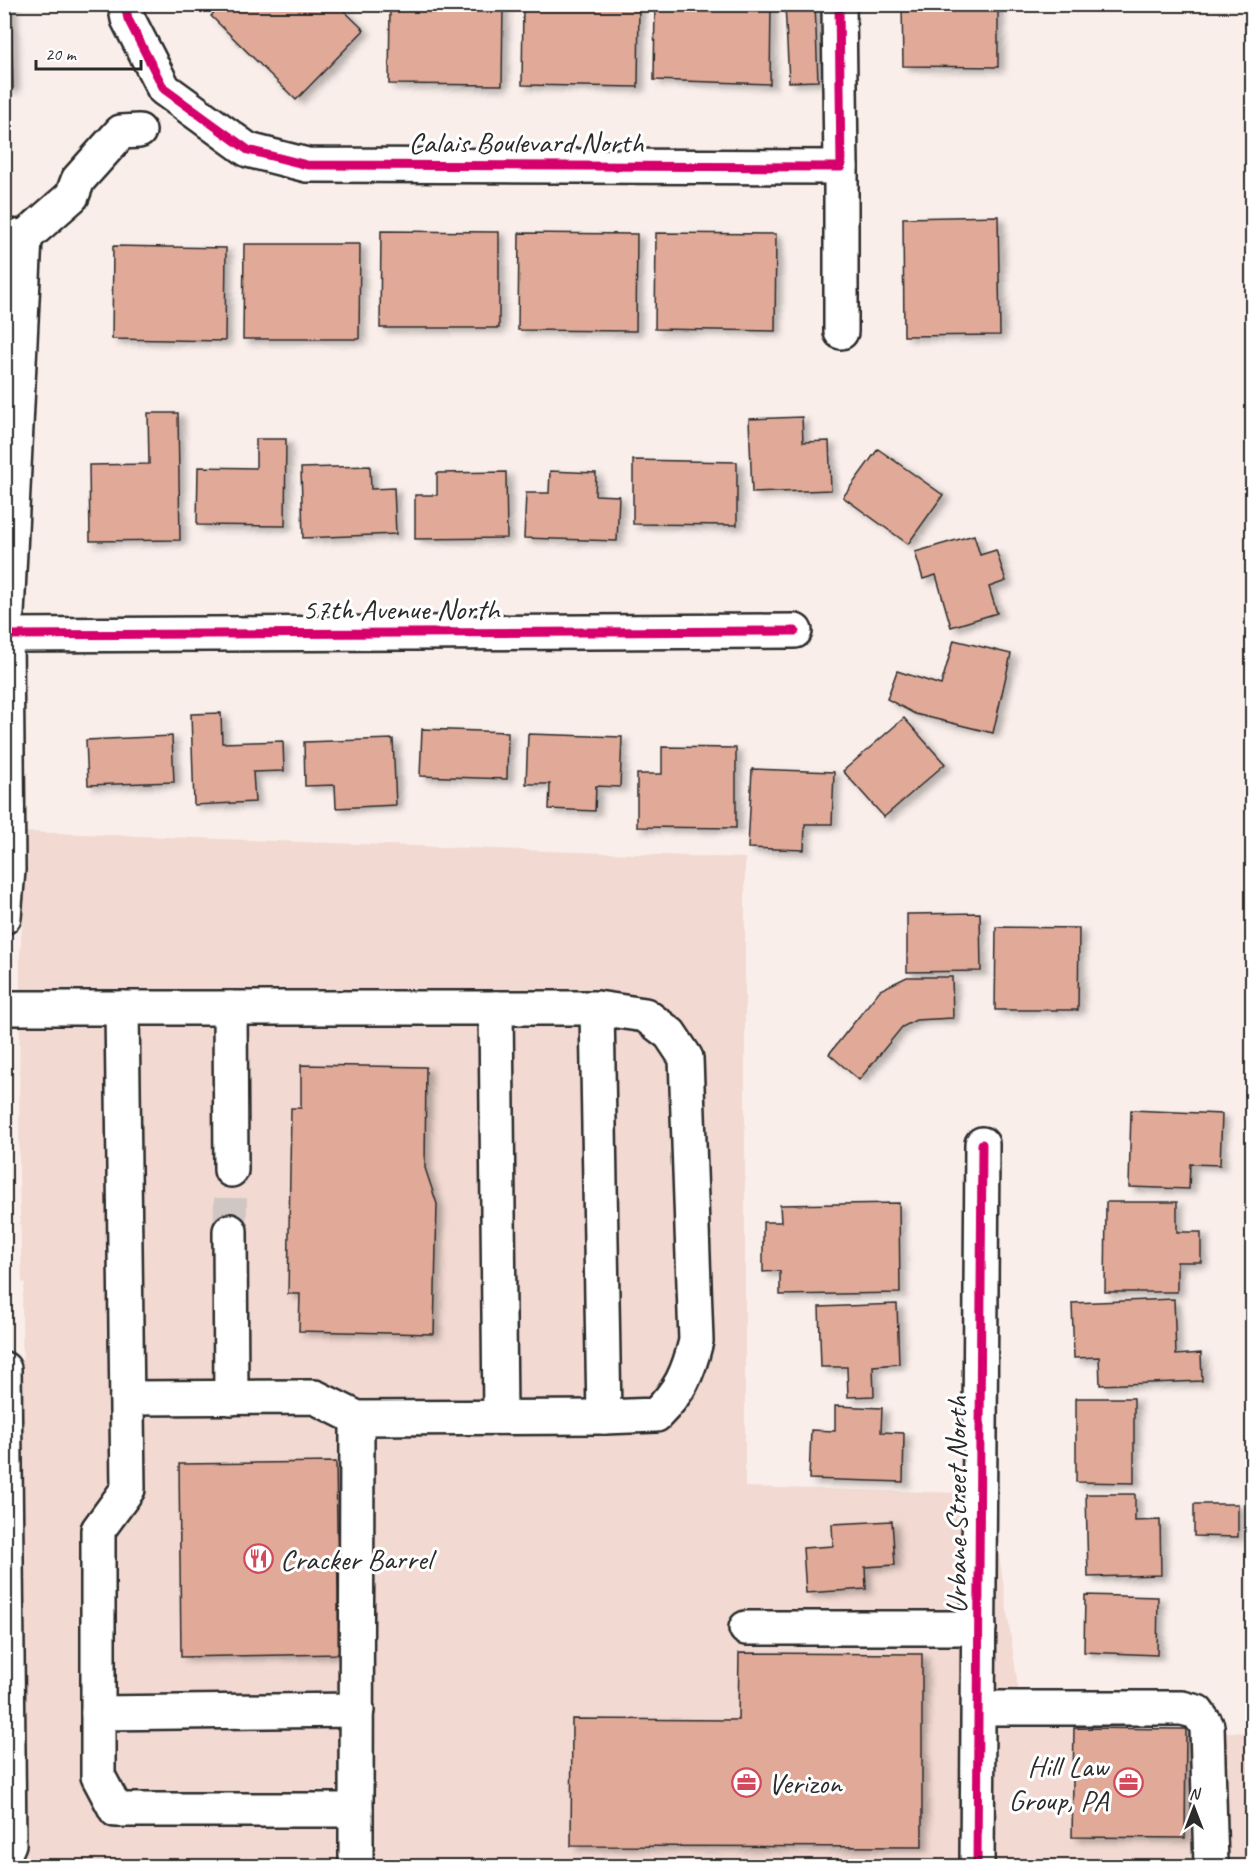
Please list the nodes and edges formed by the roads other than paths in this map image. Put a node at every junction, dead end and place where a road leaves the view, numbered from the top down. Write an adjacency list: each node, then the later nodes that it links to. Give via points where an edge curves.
1 (125, 4): 3 (street, Calais Boulevard North, via 128,19)
2 (840, 4): 4 (street)
3 (164, 89): 4 (street, Calais Boulevard North, via 248,150 307,165); 5 (street, via 139,130 121,132 78,180 72,196)
4 (841, 166): 6 (street)
5 (15, 237): 8 (street)
6 (841, 332)
7 (795, 631): 8 (street, 57th Avenue North)
8 (6, 635): 9 (street, via 8,870)
9 (4, 917)
10 (4, 1008): 11 (street)
11 (122, 1008): 12 (street); 19 (street)
12 (230, 1008): 13 (street); 16 (street)
13 (496, 1008): 14 (street); 21 (street)
14 (597, 1008): 22 (street); 22 (street, via 645,1015 670,1034 686,1058 696,1341 689,1371 656,1415)
15 (982, 1144): 25 (street, Urbane Street North)
16 (231, 1170)
17 (230, 1231): 20 (street)
18 (4, 1369): 30 (street, via 9,1844)
19 (127, 1398): 20 (street); 28 (street, via 128,1489 98,1530)
20 (231, 1398): 23 (street, via 315,1397)
21 (500, 1417): 22 (street); 23 (street)
22 (604, 1417)
23 (357, 1418): 27 (street)
24 (746, 1628): 25 (street)
25 (979, 1628): 26 (street, Urbane Street North)
26 (979, 1708): 32 (street, Urbane Street North); 33 (street, via 1182,1708 1197,1712 1207,1726)
27 (357, 1710): 28 (street); 29 (street)
28 (98, 1713): 29 (street, via 98,1776 116,1810)
29 (356, 1810): 31 (street)
30 (4, 1855)
31 (356, 1866)
32 (978, 1866)
33 (1210, 1866)

